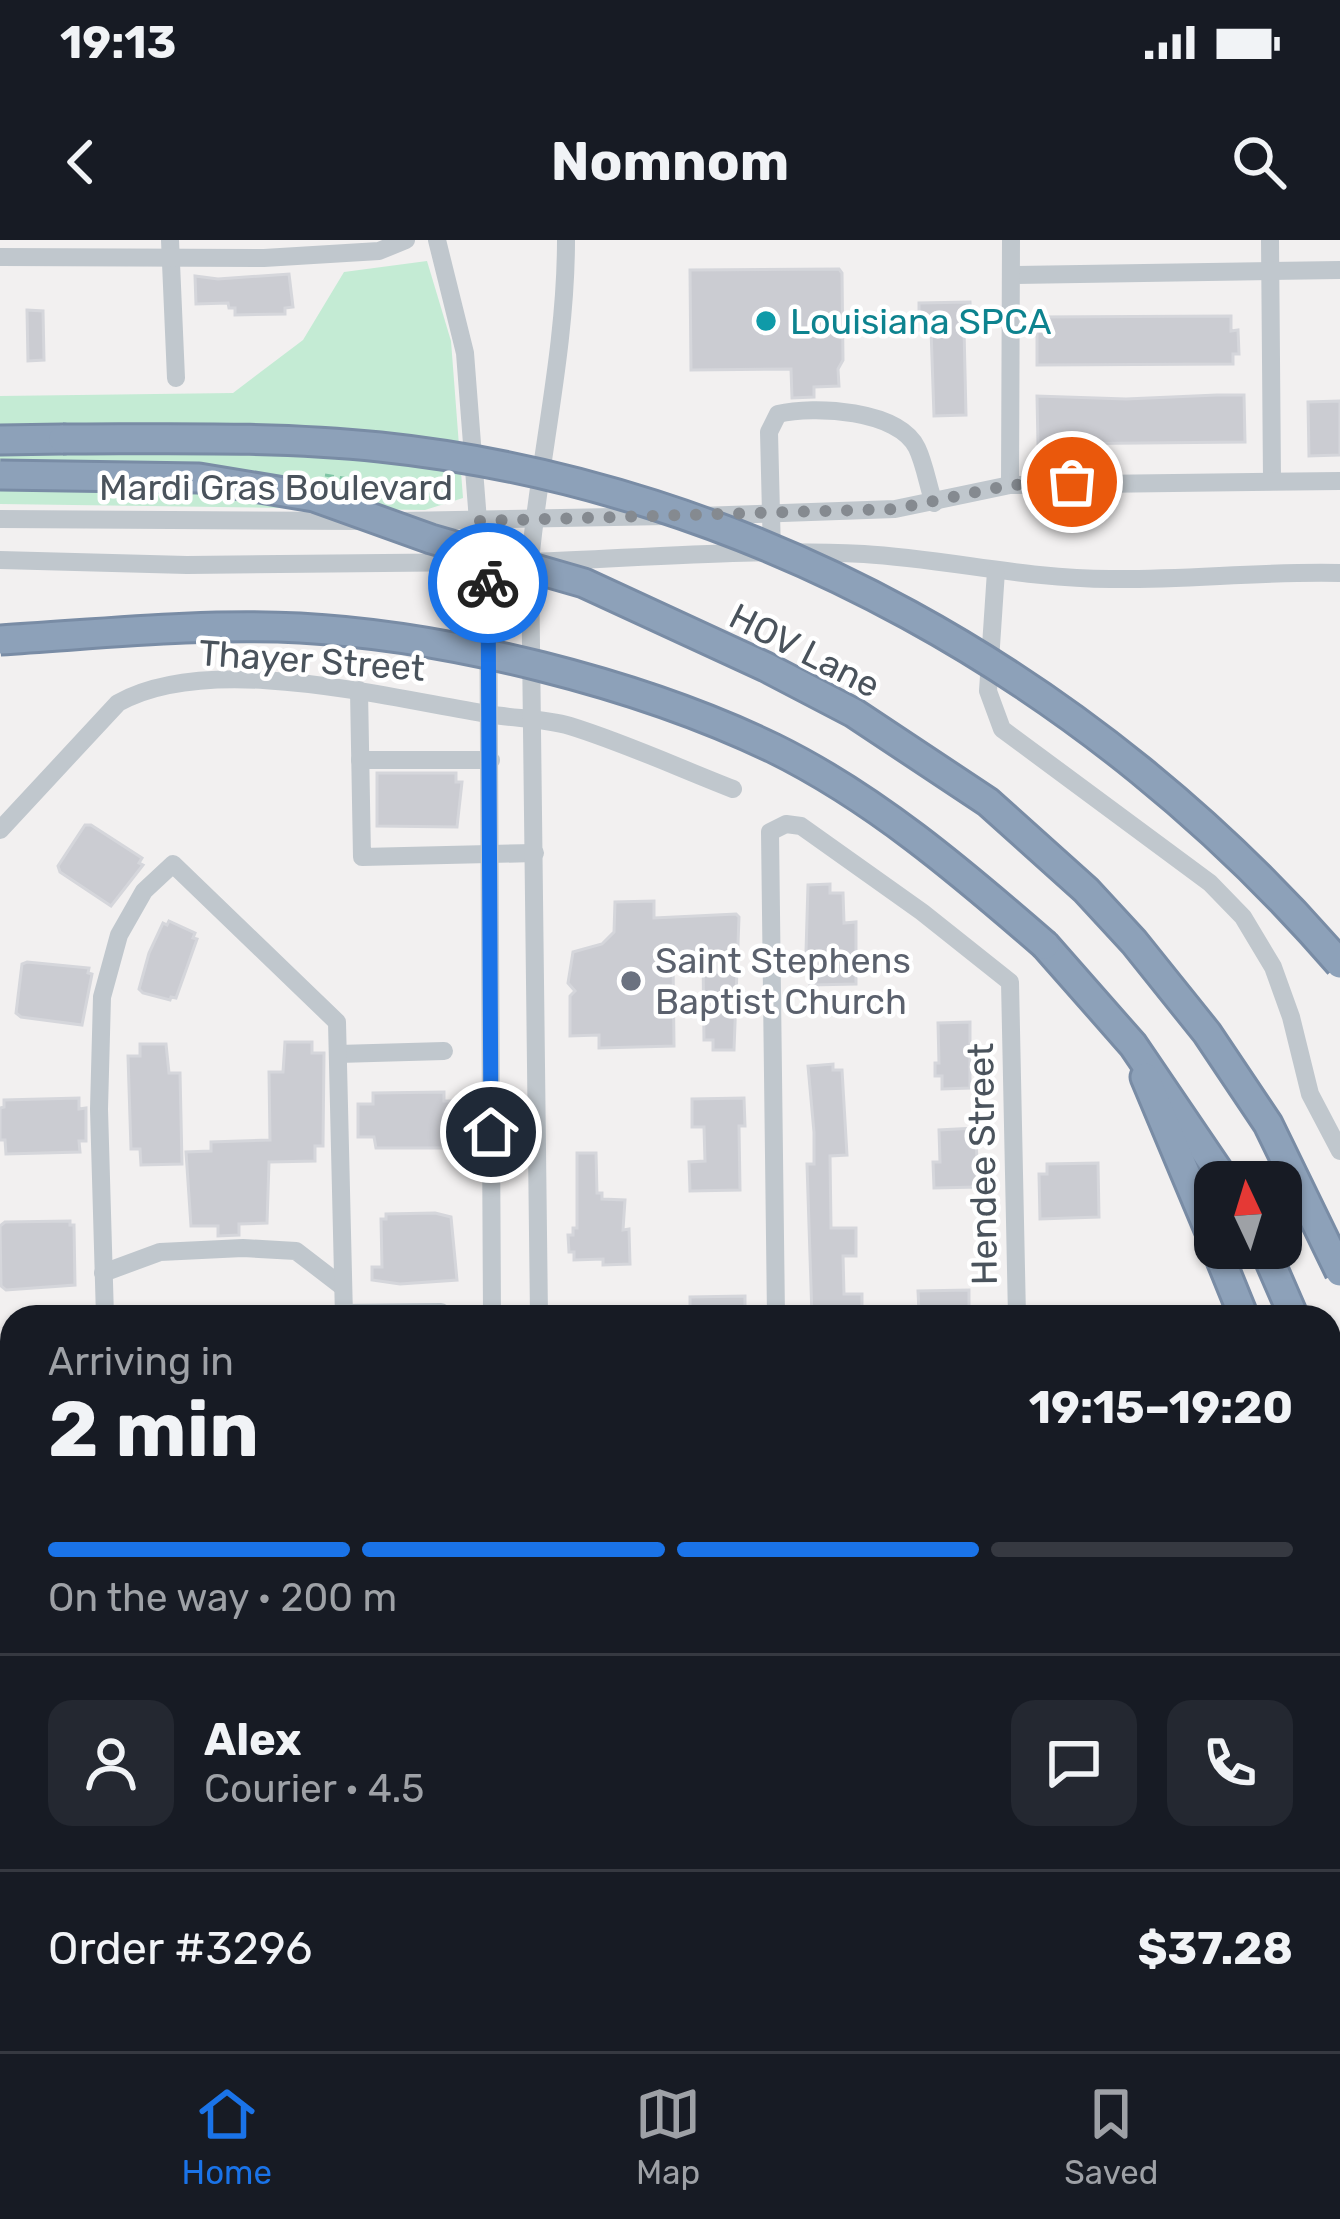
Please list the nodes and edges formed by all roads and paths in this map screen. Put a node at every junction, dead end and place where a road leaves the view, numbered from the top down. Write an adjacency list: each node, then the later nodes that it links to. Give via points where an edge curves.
1 (406, 240): 6 (street, via 379,251 264,258)
2 (437, 240): 21 (street, via 466,353)
3 (566, 240): 20 (street, via 561,338)
4 (1011, 240): 10 (street)
5 (1270, 240): 9 (street)
6 (170, 248): 7 (street); 11 (street)
7 (0, 257)
8 (1340, 270): 9 (street)
9 (1270, 271): 10 (street); 14 (street)
10 (1012, 275): 16 (street)
11 (176, 378)
12 (0, 440): 38 (highway, bridge, via 381,447 513,468 749,538 936,631 1071,717 1214,831)
13 (0, 476): 47 (highway, HOV Lane, bridge, via 199,478 314,497 584,583 854,713 988,802 1134,942 1268,1124)
14 (1272, 479): 15 (street, Mardi Gras Boulevard); 16 (street, Mardi Gras Boulevard)
15 (1340, 481)
16 (1010, 485): 17 (street, Mardi Gras Boulevard)
17 (934, 503): 18 (street, Mardi Gras Boulevard); 18 (street, via 904,431 868,415 791,411 778,414 769,431)
18 (770, 514): 20 (street, Mardi Gras Boulevard); 22 (street)
19 (0, 519): 21 (street, Mardi Gras Boulevard)
20 (534, 520): 21 (street, Mardi Gras Boulevard); 25 (street)
21 (478, 521): 24 (street)
22 (772, 554): 25 (street, Mardi Gras Boulevard); 26 (street, Mardi Gras Boulevard, via 931,559)
23 (0, 560): 24 (street, Mardi Gras Boulevard)
24 (488, 562): 25 (street, Mardi Gras Boulevard); 30 (street)
25 (530, 562): 31 (street)
26 (996, 571): 27 (street, Mardi Gras Boulevard, via 1111,580); 42 (street, via 988,691 1002,729 1210,883 1243,917 1273,968 1310,1094)
27 (1340, 572)
28 (0, 640): 39 (highway, bridge, via 215,628 402,636 665,704 774,748 866,803 1045,945)
29 (359, 690): 30 (street, Thayer Street); 32 (street); 35 (street, Thayer Street, via 225,682 141,690 118,704)
30 (490, 715): 31 (street, Thayer Street); 33 (street)
31 (533, 716): 34 (street, Thayer Street); 36 (street)
32 (360, 760): 33 (street); 37 (street, via 362,856)
33 (491, 760): 37 (street)
34 (733, 789)
35 (0, 830)
36 (535, 853): 37 (street); 53 (street)
37 (491, 854): 52 (street)
38 (1340, 964)
39 (1133, 1045): 43 (highway); 44 (highway)
40 (444, 1051): 41 (street)
41 (338, 1054): 48 (street, via 337,1022 173,864 144,891 119,934 102,997); 49 (street)
42 (1340, 1150)
43 (1212, 1161)
44 (1194, 1197)
45 (1225, 1269): 56 (highway)
46 (1273, 1269): 57 (highway)
47 (1340, 1272)
48 (103, 1273): 49 (street, via 160,1252 296,1251); 50 (street)
49 (343, 1288): 51 (street)
50 (104, 1305)
51 (344, 1305)
52 (492, 1305)
53 (539, 1305)
54 (776, 1305): 55 (street, Hendee Street, via 770,832 786,824 801,826 1010,982)
55 (1017, 1305)
56 (1239, 1305)
57 (1289, 1305)

